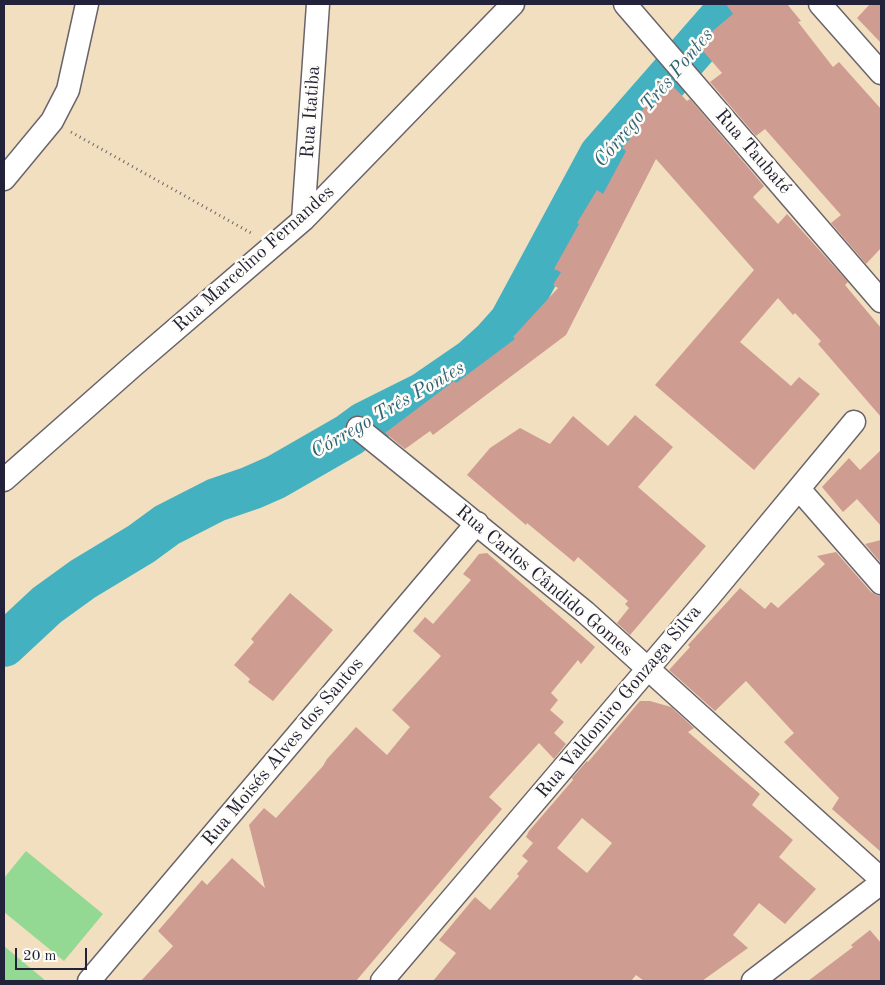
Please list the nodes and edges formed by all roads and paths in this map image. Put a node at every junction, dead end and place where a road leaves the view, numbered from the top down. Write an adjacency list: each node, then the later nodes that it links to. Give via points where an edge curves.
1 (86, 4): 7 (street, via 68,90)
2 (318, 4): 9 (street, Rua Itatiba)
3 (513, 4): 9 (street, Rua Marcelino Fernandes)
4 (625, 4): 11 (street, Rua Taubaté)
5 (820, 4): 6 (street)
6 (881, 73)
7 (52, 121): 8 (street); 10 (path)
8 (4, 179)
9 (303, 220): 10 (street, Rua Marcelino Fernandes)
10 (274, 245): 14 (street, Rua Marcelino Fernandes)
11 (881, 301)
12 (854, 422): 15 (street, Rua Valdomiro Gonzaga Silva)
13 (358, 428): 16 (street, Rua Carlos Cândido Gomes)
14 (4, 480)
15 (799, 489): 17 (street); 18 (street, Rua Valdomiro Gonzaga Silva)
16 (476, 523): 18 (street, Rua Carlos Cândido Gomes); 20 (street, Rua Moisés Alves dos Santos)
17 (881, 583)
18 (648, 668): 19 (street, Rua Carlos Cândido Gomes); 21 (street, Rua Valdomiro Gonzaga Silva)
19 (881, 881): 22 (street)
20 (89, 981)
21 (382, 981)
22 (754, 981)

